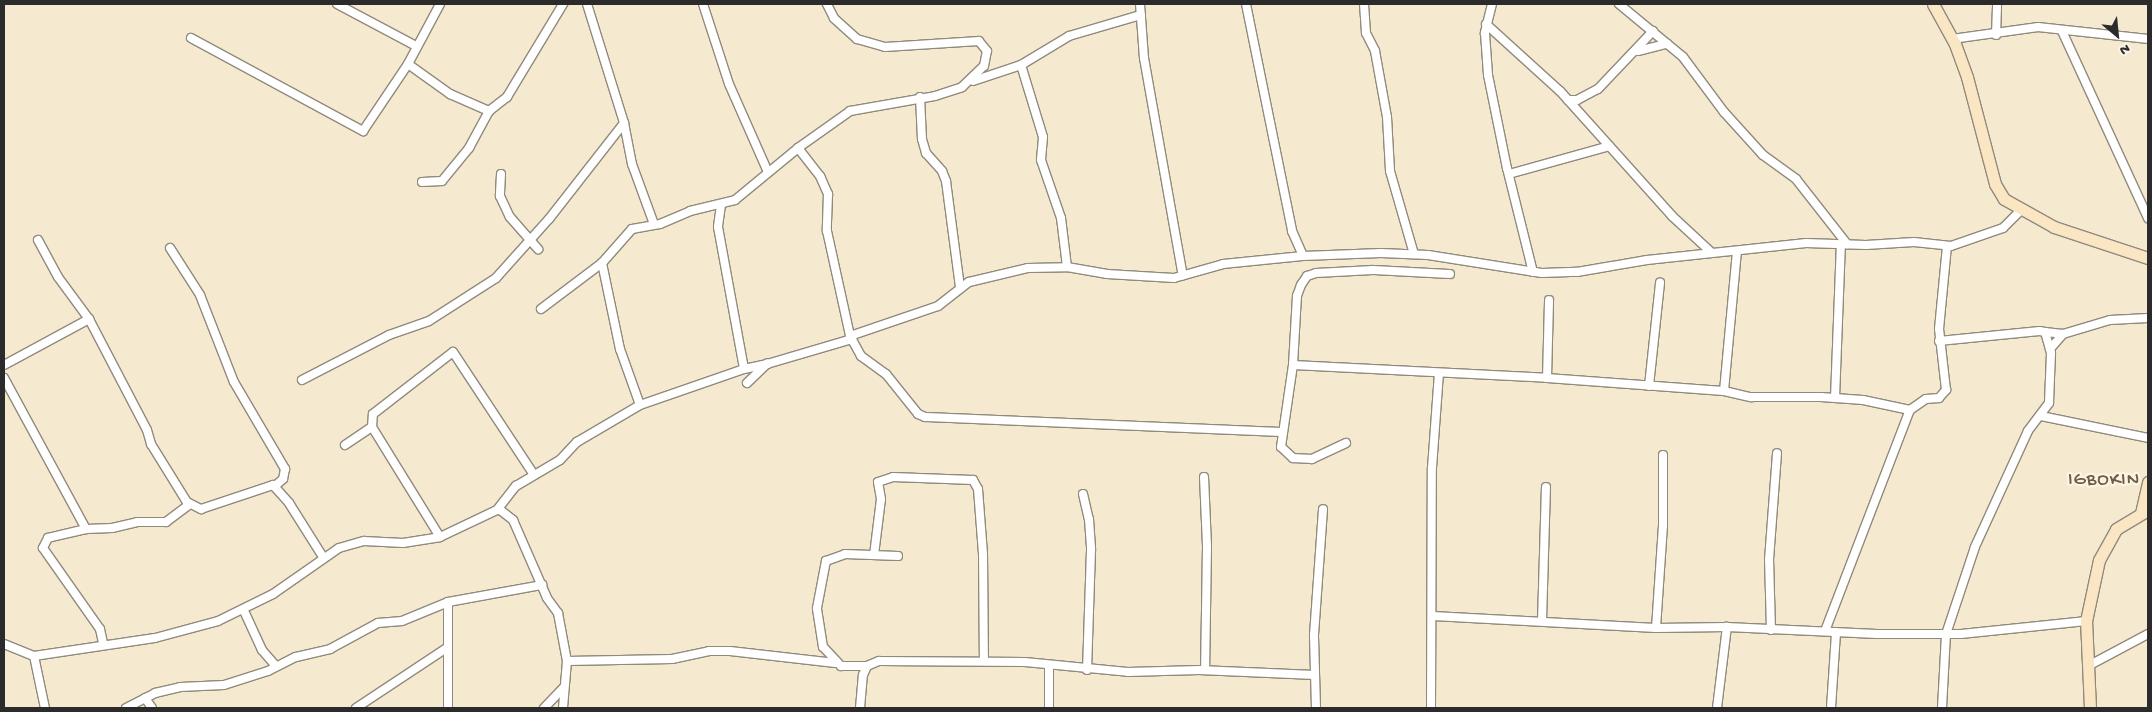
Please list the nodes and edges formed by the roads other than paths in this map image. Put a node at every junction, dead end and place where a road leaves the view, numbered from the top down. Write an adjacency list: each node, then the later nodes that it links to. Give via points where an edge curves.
1 (337, 4): 25 (street)
2 (440, 4): 25 (street)
3 (563, 4): 32 (street, via 507,97)
4 (587, 4): 33 (street)
5 (703, 4): 36 (street, via 729,84)
6 (827, 4): 29 (street, via 834,18 857,39 885,47 979,41 988,51 984,66)
7 (1140, 4): 14 (street)
8 (1246, 4): 53 (street, via 1292,231)
9 (1364, 4): 52 (street, via 1366,34 1375,51 1387,117 1390,171)
10 (1492, 4): 15 (street)
11 (1619, 4): 16 (street)
12 (1933, 4): 22 (street)
13 (1997, 4): 19 (street)
14 (1141, 15): 28 (street, via 1069,36); 59 (street, via 1144,58)
15 (1486, 24): 18 (street); 21 (street)
16 (1653, 31): 24 (street); 26 (street)
17 (2062, 31): 19 (street, via 2038,27); 23 (street); 42 (street)
18 (1494, 32): 21 (street); 31 (street, via 1504,36 1568,100)
19 (1996, 35): 22 (street)
20 (191, 38): 27 (street, via 363,132)
21 (1486, 38): 38 (street, via 1488,75)
22 (1952, 39): 41 (street, via 1967,77 1995,184 2004,199)
23 (2148, 39)
24 (1667, 44): 26 (street); 46 (street, via 1682,57 1724,112 1763,155 1796,179)
25 (416, 46): 27 (street)
26 (1636, 52): 31 (street, via 1598,89)
27 (408, 64): 32 (street, via 450,94)
28 (1021, 65): 29 (street); 56 (street, via 1044,137 1041,160 1062,218)
29 (971, 82): 30 (street, via 935,96)
30 (920, 98): 35 (street, via 850,111); 60 (street, via 922,139 926,153 942,171 946,181)
31 (1576, 104): 34 (street)
32 (489, 111): 39 (street, via 469,148 442,181)
33 (624, 123): 43 (street, via 632,164); 45 (street)
34 (1609, 146): 38 (street, via 1581,157); 51 (street, via 1672,216)
35 (798, 148): 36 (street); 68 (street, via 820,176 828,194 827,231)
36 (768, 172): 40 (street, via 746,194)
37 (501, 174): 45 (street, via 500,196 510,217)
38 (1509, 174): 57 (street)
39 (422, 182)
40 (721, 205): 43 (street, via 690,211); 74 (street, via 718,227)
41 (2021, 210): 47 (street, via 2004,228); 54 (street, via 2054,227)
42 (2148, 218)
43 (654, 224): 55 (street, via 640,226 625,235)
44 (38, 240): 65 (street, via 58,277)
45 (530, 240): 49 (street); 78 (street, via 496,278 473,295 430,321 389,335)
46 (1844, 244): 47 (street, via 1914,242); 50 (street, via 1806,243); 82 (street)
47 (1947, 246): 69 (street)
48 (170, 248): 96 (street, via 200,295 234,382 285,469 283,479)
49 (538, 249)
50 (1737, 252): 51 (street); 81 (street)
51 (1712, 253): 57 (street, via 1577,272)
52 (1414, 254): 53 (street); 57 (street)
53 (1303, 256): 59 (street, via 1223,264)
54 (2148, 258)
55 (602, 262): 63 (street); 83 (street, via 620,349)
56 (1067, 267): 59 (street, via 1107,274); 60 (street, via 1028,268)
57 (1533, 272)
58 (1450, 274): 73 (street, via 1372,270 1307,276 1296,296)
59 (1183, 276)
60 (962, 284): 68 (street, via 938,306)
61 (1660, 284): 80 (street)
62 (1549, 300): 77 (street)
63 (541, 309)
64 (2148, 318): 67 (street, via 2110,320)
65 (88, 319): 72 (street); 99 (street, via 147,430 150,444)
66 (2045, 332): 67 (street); 69 (street); 70 (street)
67 (2063, 334): 70 (street)
68 (851, 337): 71 (street); 87 (street, via 861,356 886,374 925,417)
69 (1939, 340): 84 (street, via 1946,383 1944,394 1926,399)
70 (2050, 349): 85 (street, via 2049,403)
71 (767, 364): 74 (street); 79 (street)
72 (4, 365)
73 (1293, 365): 75 (street); 87 (street)
74 (744, 369): 83 (street)
75 (1439, 373): 77 (street); 111 (street, via 1432,468)
76 (4, 378): 103 (street)
77 (1547, 378): 80 (street)
78 (302, 380)
79 (747, 383)
80 (1649, 386): 81 (street)
81 (1724, 391): 82 (street, via 1751,397)
82 (1835, 398): 84 (street)
83 (640, 405): 93 (street, via 577,442 560,460)
84 (1910, 410): 117 (street)
85 (2041, 416): 88 (street); 119 (street, via 2028,431 1975,546)
86 (372, 427): 90 (street); 93 (street, via 373,414 453,352); 104 (street)
87 (1283, 432): 89 (street, via 1281,447 1293,458 1312,459)
88 (2148, 438)
89 (1346, 443)
90 (345, 445)
91 (1777, 453): 116 (street, via 1769,560)
92 (1663, 455): 115 (street, via 1663,526)
93 (534, 476): 101 (street, via 516,486)
94 (1204, 477): 133 (street, via 1207,547)
95 (2148, 482): 102 (street)
96 (275, 486): 99 (street, via 266,485 200,510); 107 (street)
97 (1546, 487): 112 (street)
98 (1083, 494): 132 (street, via 1089,519 1090,550)
99 (190, 504): 103 (street, via 166,522 137,522 112,528)
100 (1323, 509): 134 (street, via 1314,635)
101 (497, 510): 104 (street); 108 (street, via 503,510 513,520)
102 (2145, 511): 113 (street, via 2116,529 2106,544 2099,560)
103 (86, 529): 121 (street, via 48,538 43,548 100,629)
104 (440, 538): 107 (street, via 403,543 364,541)
105 (874, 555): 106 (street); 126 (street, via 881,499 878,482 894,477 973,480 978,489 983,554); 127 (street, via 845,554 826,561 817,608 818,624 823,647)
106 (898, 556)
107 (323, 557): 121 (street, via 273,594 218,621 155,638)
108 (542, 585): 109 (street); 125 (street, via 558,614)
109 (448, 602): 123 (street); 129 (street, via 402,621 378,623 330,649 296,657)
110 (245, 613): 129 (street, via 262,650)
111 (1433, 616): 112 (street); 147 (street)
112 (1542, 620): 115 (street)
113 (2086, 621): 119 (street); 131 (street)
114 (1726, 627): 115 (street); 116 (street); 148 (street)
115 (1656, 628)
116 (1771, 630): 117 (street)
117 (1825, 630): 118 (street)
118 (1836, 632): 119 (street); 149 (street)
119 (1946, 634): 150 (street)
120 (2148, 634): 131 (street)
121 (103, 643): 124 (street)
122 (4, 644): 124 (street)
123 (448, 647): 140 (street); 141 (street)
124 (34, 656): 137 (street)
125 (567, 661): 127 (street, via 672,659 709,651 730,651); 135 (street)
126 (984, 661): 128 (street); 130 (street, via 912,659 879,661)
127 (835, 663): 130 (street, via 847,667)
128 (1049, 665): 132 (street); 145 (street)
129 (276, 666): 136 (street, via 224,685 180,687)
130 (867, 666): 144 (street, via 862,675)
131 (2088, 666): 151 (street)
132 (1087, 670): 133 (street)
133 (1205, 670): 134 (street)
134 (1315, 675): 146 (street)
135 (564, 687): 142 (street); 143 (street)
136 (145, 698): 138 (street); 139 (street)
137 (44, 708)
138 (126, 708)
139 (152, 708)
140 (356, 708)
141 (448, 708)
142 (544, 708)
143 (563, 708)
144 (860, 708)
145 (1049, 708)
146 (1316, 708)
147 (1431, 708)
148 (1717, 708)
149 (1832, 708)
150 (1942, 708)
151 (2090, 708)

